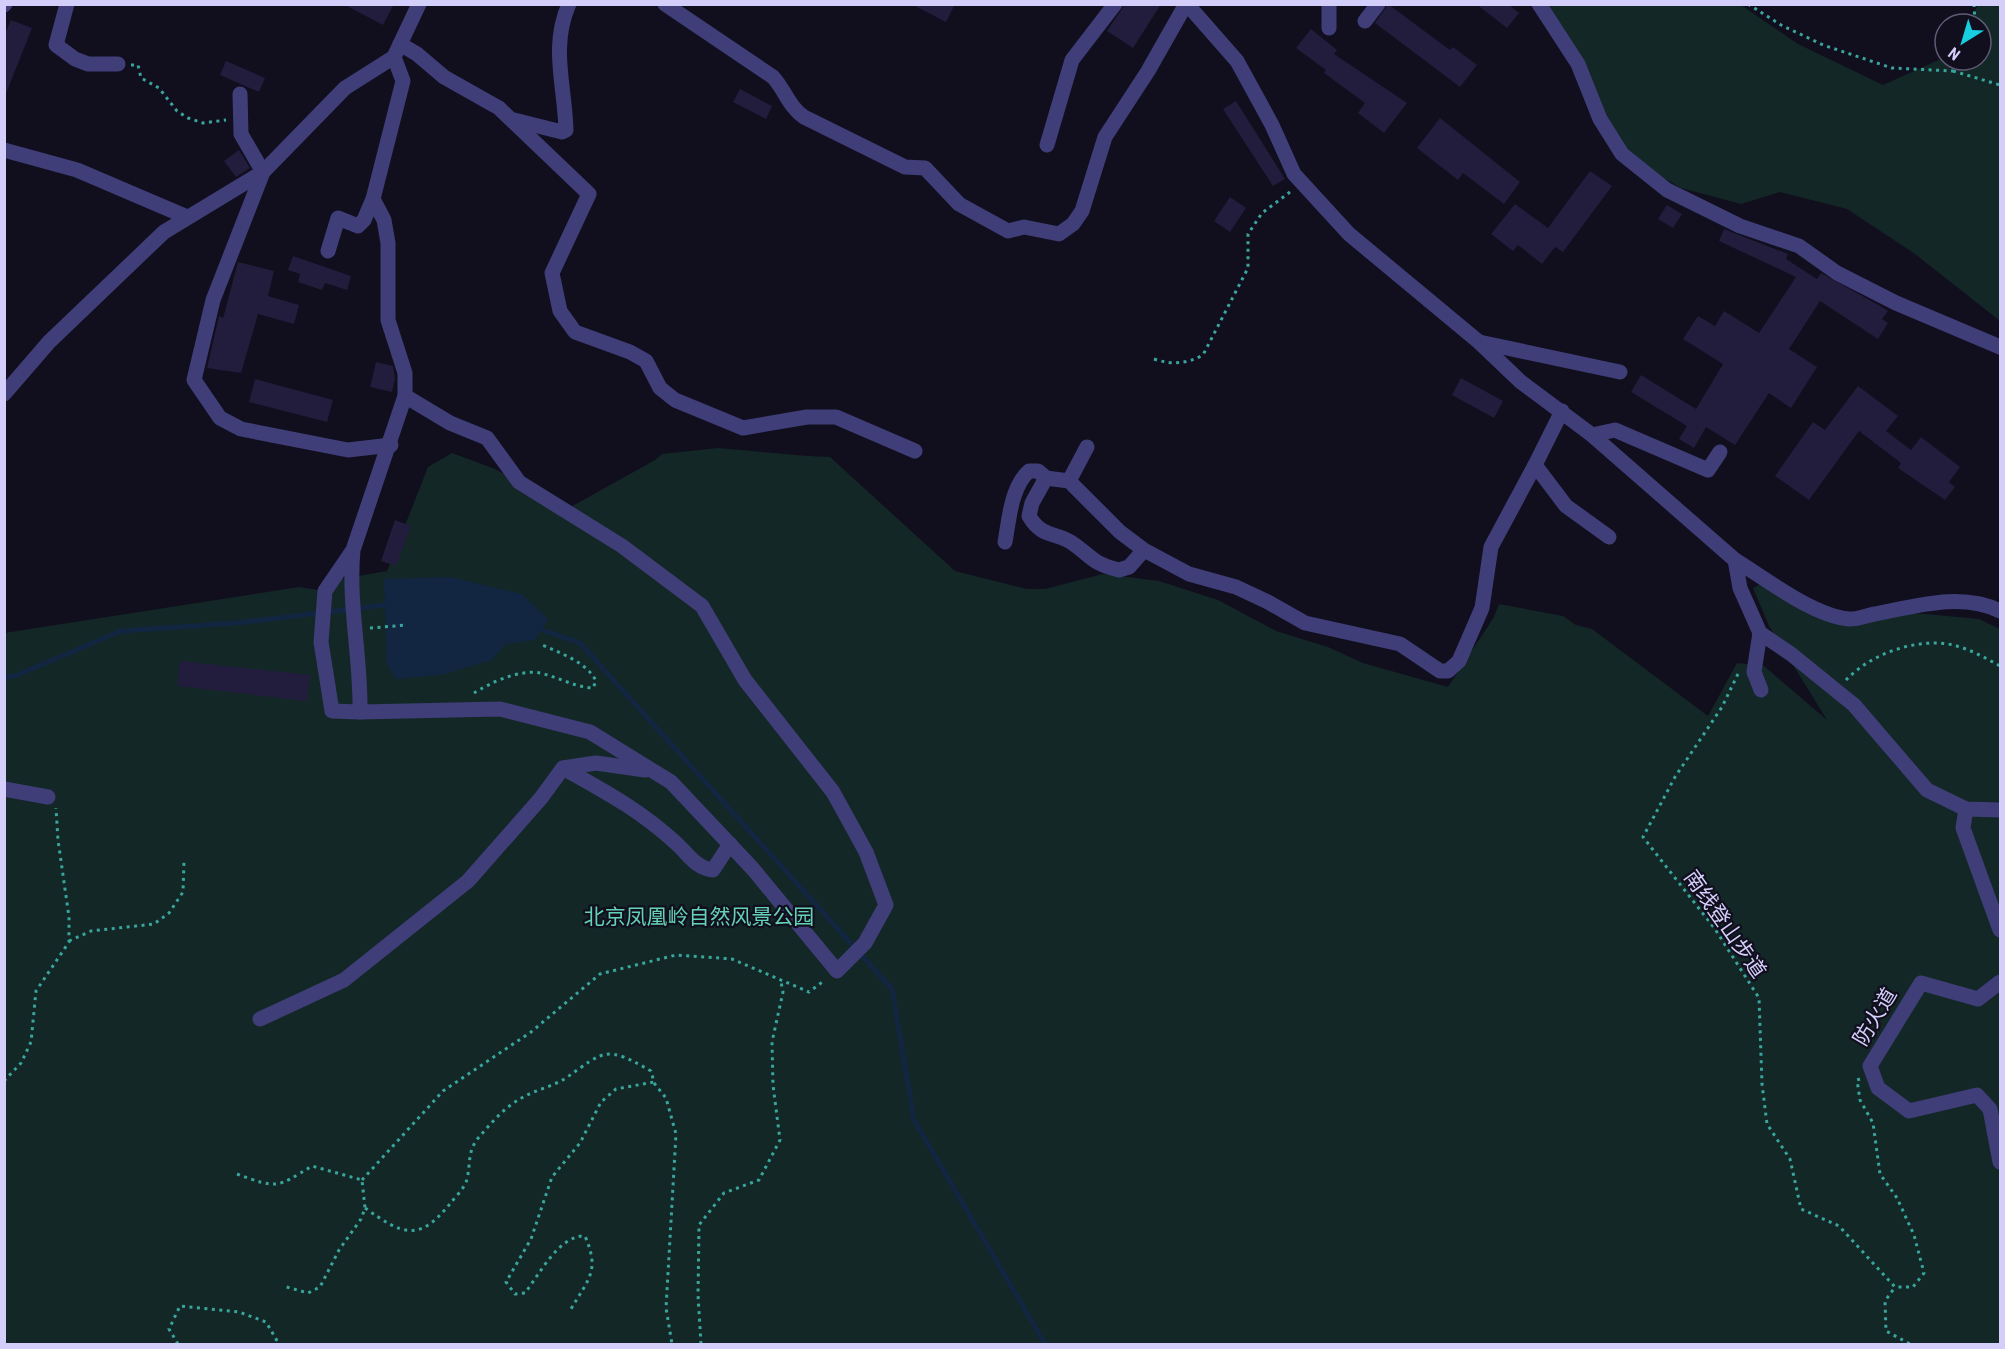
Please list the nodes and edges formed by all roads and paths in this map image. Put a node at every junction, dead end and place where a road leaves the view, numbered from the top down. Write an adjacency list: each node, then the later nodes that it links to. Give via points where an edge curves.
1 (67, 4): 14 (street, via 56,45 88,63)
2 (419, 4): 13 (street)
3 (569, 4): 20 (street, via 557,47 566,130)
4 (665, 4): 6 (street, via 773,77 784,88 792,110 905,167 925,168 959,204 1008,231 1024,228 1059,234 1082,211 1105,137)
5 (1115, 4): 21 (street, via 1072,60)
6 (1186, 4): 24 (street, via 1237,61)
7 (1329, 4): 12 (street)
8 (1378, 4): 11 (street)
9 (1539, 4): 29 (street, via 1578,64 1600,119 1622,153 1667,190 1740,226 1799,246 1837,273 1896,303)
10 (1748, 4): 15 (path, via 1823,45 1892,68)
11 (1365, 21)
12 (1329, 28)
13 (398, 50): 20 (street, via 417,54 444,77); 23 (street, via 345,88); 25 (street, via 403,81)
14 (118, 64): 19 (path, via 138,65 144,82 159,88 177,111 188,118 203,123)
15 (1933, 70)
16 (1956, 72): 17 (path)
17 (2001, 85)
18 (240, 94): 19 (street)
19 (239, 117): 23 (street, via 241,134)
20 (511, 119): 38 (street, via 589,194 552,273 560,311 575,332 630,352 646,362 660,387 675,400 743,428 807,417 836,417)
21 (1047, 145)
22 (4, 150): 26 (street, via 77,170)
23 (263, 172): 26 (street); 36 (street, via 213,300 194,380 220,418 241,429 348,450)
24 (1302, 183): 28 (street, via 1348,234); 30 (path, via 1262,213 1253,225 1248,234 1248,268 1203,355 1189,362 1169,364)
25 (373, 199): 27 (street, via 358,226 338,218); 33 (street, via 384,220 388,243 388,320 405,373)
26 (187, 218): 32 (street, via 164,232 95,296)
27 (328, 251)
28 (1479, 342): 31 (street); 34 (street, via 1521,382)
29 (2001, 347)
30 (1154, 359)
31 (1620, 372)
32 (4, 394)
33 (405, 396): 36 (street); 69 (street, via 450,423 487,438 519,482 622,546 702,606 745,680 833,792 866,852 886,905 865,942)
34 (1562, 411): 35 (street); 40 (street)
35 (1592, 435): 39 (street, via 1615,430 1708,470); 47 (street)
36 (391, 445): 45 (street)
37 (1087, 447): 42 (street)
38 (915, 451)
39 (1720, 452)
40 (1535, 465): 43 (street, via 1566,506); 46 (street, via 1491,547 1482,608 1458,662 1448,671 1440,671 1400,644 1293,619 1236,587 1189,574)
41 (1046, 478): 42 (street); 44 (street, via 1038,471 1029,471 1024,476 1017,489); 46 (street, via 1029,516 1035,527 1074,543 1089,560 1119,570 1129,567)
42 (1069, 481): 46 (street, via 1120,532)
43 (1610, 537)
44 (1005, 542)
45 (353, 550): 50 (street); 58 (street, via 325,591 321,642 332,711)
46 (1144, 550)
47 (1735, 560): 48 (street, via 1800,600 1849,619 1942,601 1983,603); 51 (street, via 1740,588)
48 (2001, 611)
49 (407, 625): 50 (path)
50 (356, 629): 58 (street)
51 (1760, 633): 55 (street, via 1754,672); 56 (street)
52 (540, 644): 57 (path, via 578,662 594,676 593,688 537,672 515,675 483,687)
53 (2001, 666): 56 (path, via 1972,651 1941,643 1906,646 1867,663)
54 (1740, 670): 81 (path, 南线登山步道, via 1722,707 1675,777 1643,837 1715,929 1759,998 1767,1124 1790,1159 1801,1209 1839,1226)
55 (1761, 690)
56 (1836, 691): 63 (street, via 1854,705 1928,790)
57 (448, 710): 58 (street); 60 (street, via 500,709 590,732)
58 (360, 712)
59 (563, 768): 60 (street, via 596,763); 65 (street, via 629,804 678,844 701,869 713,870); 72 (street, via 468,880 344,980)
60 (657, 773): 65 (street, via 671,782)
61 (4, 789): 62 (street)
62 (48, 797): 68 (path, via 57,810)
63 (1966, 809): 64 (street); 67 (street, via 1963,828)
64 (2001, 810)
65 (730, 844): 69 (street)
66 (184, 861): 68 (path, via 183,892 169,913 154,924 91,931)
67 (2001, 930)
68 (69, 942): 74 (path, via 36,990 31,1042 21,1063)
69 (837, 971): 70 (path, via 809,992)
70 (781, 982): 78 (path, via 732,959 676,955 600,974 531,1032 443,1091); 86 (path, via 783,992 772,1042 780,1140 759,1180 724,1193 699,1225)
71 (2001, 982): 73 (street, 防火道, via 1978,999 1921,983 1870,1066)
72 (260, 1019)
73 (1873, 1074): 76 (street, 防火道, via 1878,1088 1909,1111 1977,1095 1990,1109); 81 (path, via 1857,1080 1860,1100 1873,1123 1880,1174 1897,1198 1914,1235 1924,1273 1913,1287)
74 (4, 1082)
75 (654, 1082): 79 (path, via 651,1071 637,1063 613,1053 595,1056 565,1078 507,1107 468,1155 467,1181 426,1229 410,1231 395,1226); 82 (path, via 616,1089 601,1102 580,1143 552,1177 538,1224 506,1282 515,1294 525,1293 563,1246 585,1236 594,1257 591,1275); 85 (path, via 666,1098 676,1134 666,1308)
76 (2001, 1162)
77 (237, 1174): 78 (path, via 280,1185 312,1166)
78 (362, 1180): 79 (path)
79 (365, 1208): 80 (path, via 320,1287 308,1293)
80 (283, 1286)
81 (1894, 1287): 87 (path, via 1885,1301 1886,1331)
82 (571, 1309)
83 (178, 1344): 84 (path, via 169,1329 180,1306 248,1315 266,1322)
84 (279, 1344)
85 (672, 1344)
86 (701, 1344)
87 (1910, 1344)

